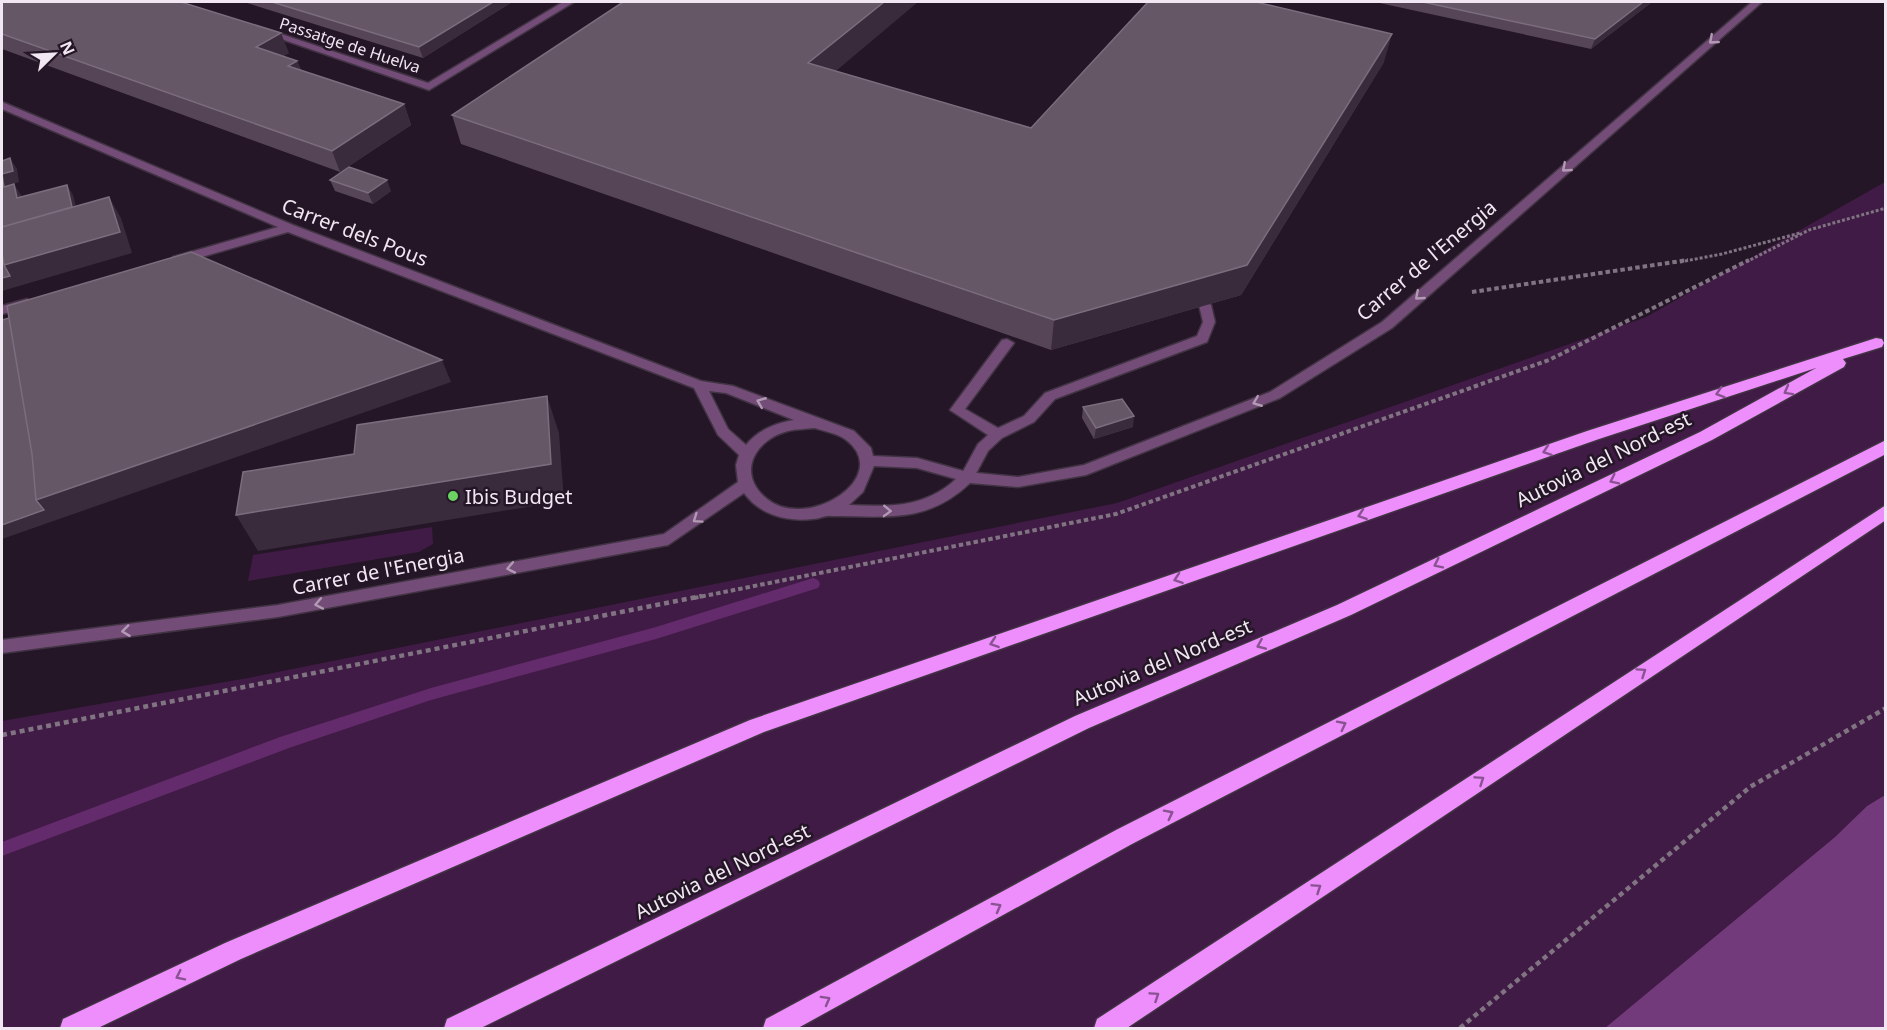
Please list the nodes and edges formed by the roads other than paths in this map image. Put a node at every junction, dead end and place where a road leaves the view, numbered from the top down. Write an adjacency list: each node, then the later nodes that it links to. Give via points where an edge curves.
1 (569, 2): 3 (street, Passatge de Huelva, via 429,87)
2 (1757, 2): 18 (street, Carrer de l'Energia, one-way to 18, via 1387,325 1275,395 1097,465 1018,482)
3 (252, 27)
4 (2, 105): 5 (street, Carrer dels Pous)
5 (289, 228): 6 (street); 12 (street, Carrer dels Pous)
6 (163, 264)
7 (36, 300): 9 (street)
8 (1205, 305): 14 (street, via 1209,322 1202,339 1050,396 1029,419)
9 (2, 310)
10 (1881, 340): 23 (highway, one-way to 23, via 1593,435 757,726 233,951); 24 (highway, Autovia del Nord-est, one-way to 24, via 1706,436 1344,610 1082,722)
11 (1007, 343): 14 (street, via 957,410)
12 (699, 385): 13 (street, Carrer dels Pous, one-way to 12, via 728,389); 16 (street, via 723,432)
13 (816, 423): 16 (street, via 775,430 758,440); 17 (street, via 836,427 852,436 863,447)
14 (997, 434): 18 (street, via 983,448)
15 (1886, 446): 25 (highway, one-way to 15, via 1124,837)
16 (747, 454): 19 (street, via 742,469)
17 (868, 461): 18 (street, Carrer de l'Energia, via 917,463); 20 (street, via 860,489)
18 (967, 477): 20 (street, one-way to 18, via 910,512 953,492)
19 (744, 485): 20 (street, via 769,508 809,514); 22 (street, Carrer de l'Energia, one-way to 22, via 668,539 278,611)
20 (829, 510)
21 (1886, 511): 26 (highway, one-way to 21)
22 (2, 646)
23 (72, 1029)
24 (456, 1029)
25 (775, 1029)
26 (1106, 1029)

